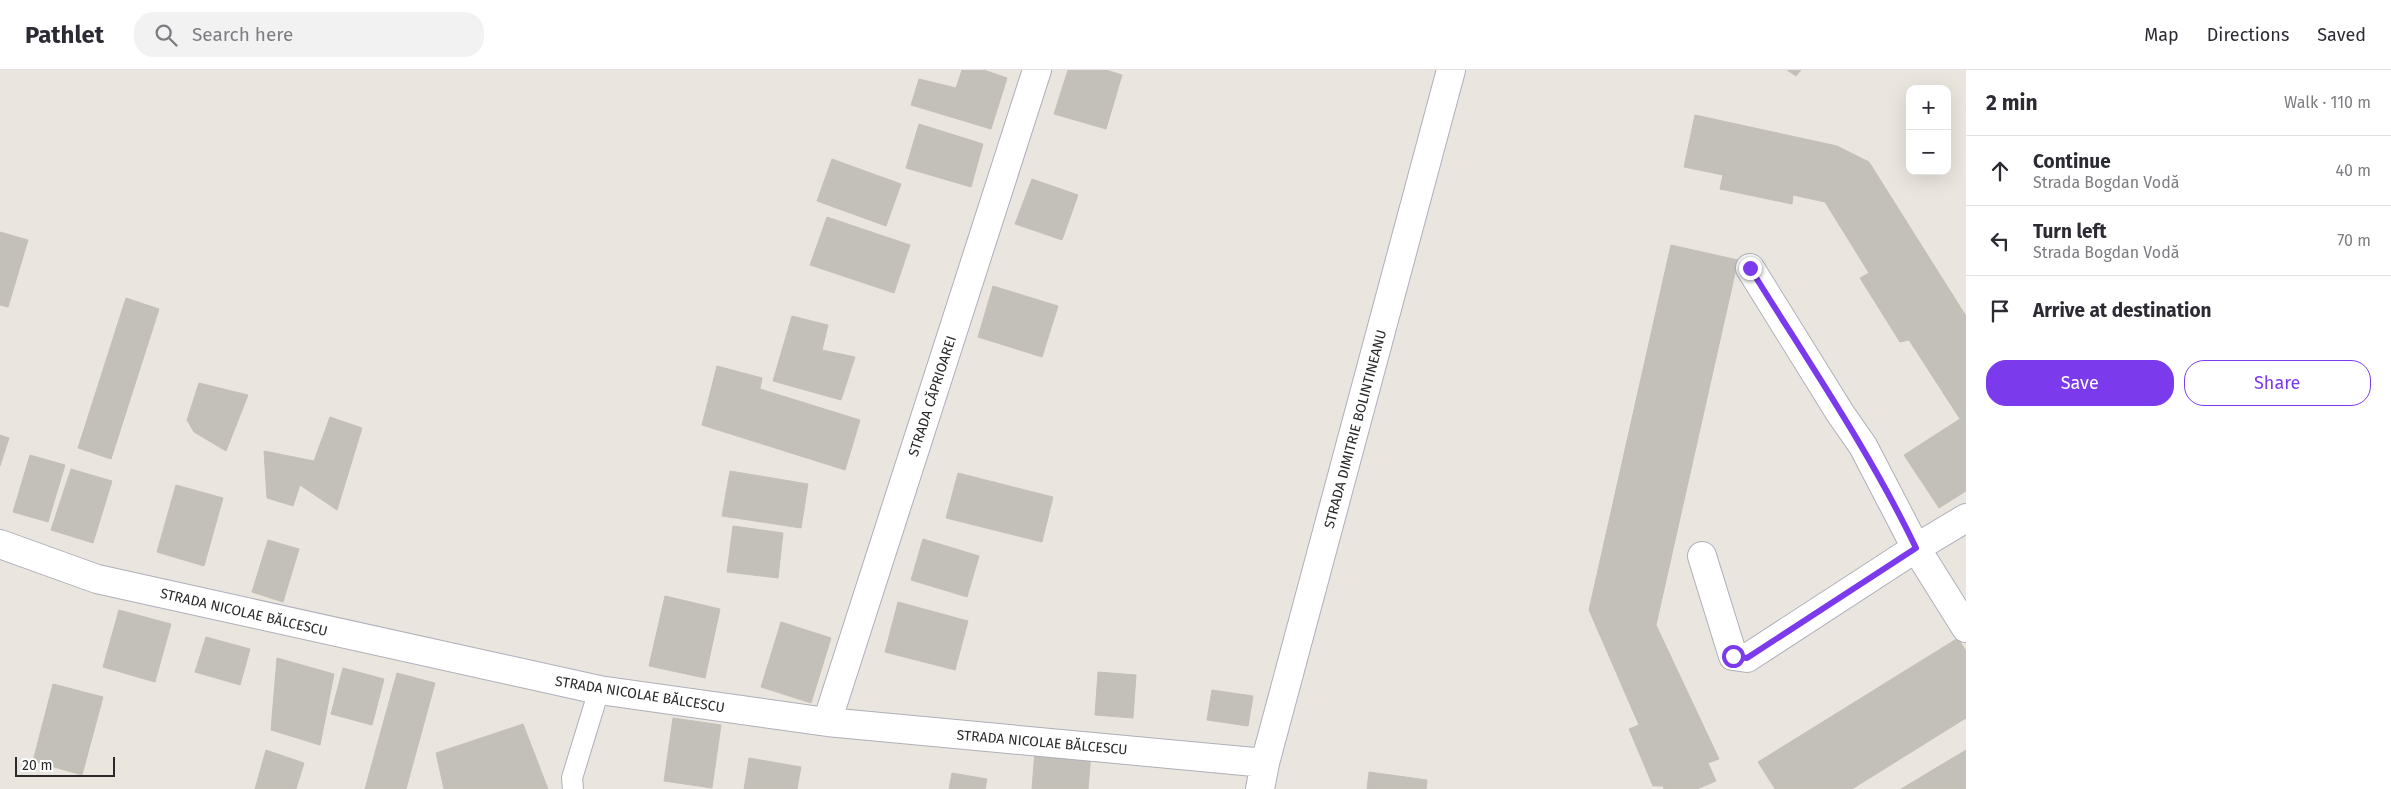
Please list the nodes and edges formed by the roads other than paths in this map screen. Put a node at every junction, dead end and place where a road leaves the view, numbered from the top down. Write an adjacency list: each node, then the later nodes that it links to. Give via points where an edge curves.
1 (1037, 70): 10 (street, STRADA CĂPRIOAREI)
2 (1452, 70): 11 (street, STRADA DIMITRIE BOLINTINEANU)
3 (1750, 268): 6 (street, via 1863,446)
4 (1966, 518): 6 (street)
5 (0, 544): 9 (street, STRADA NICOLAE BĂLCESCU, via 97,579)
6 (1916, 548): 7 (street, via 1747,658 1733,656); 8 (street)
7 (1702, 556)
8 (1966, 628)
9 (599, 690): 10 (street, STRADA NICOLAE BĂLCESCU); 12 (lane, via 572,778)
10 (827, 722): 11 (street, STRADA NICOLAE BĂLCESCU)
11 (1265, 763): 13 (street, STRADA DIMITRIE BOLINTINEANU)
12 (573, 789)
13 (1260, 789)

